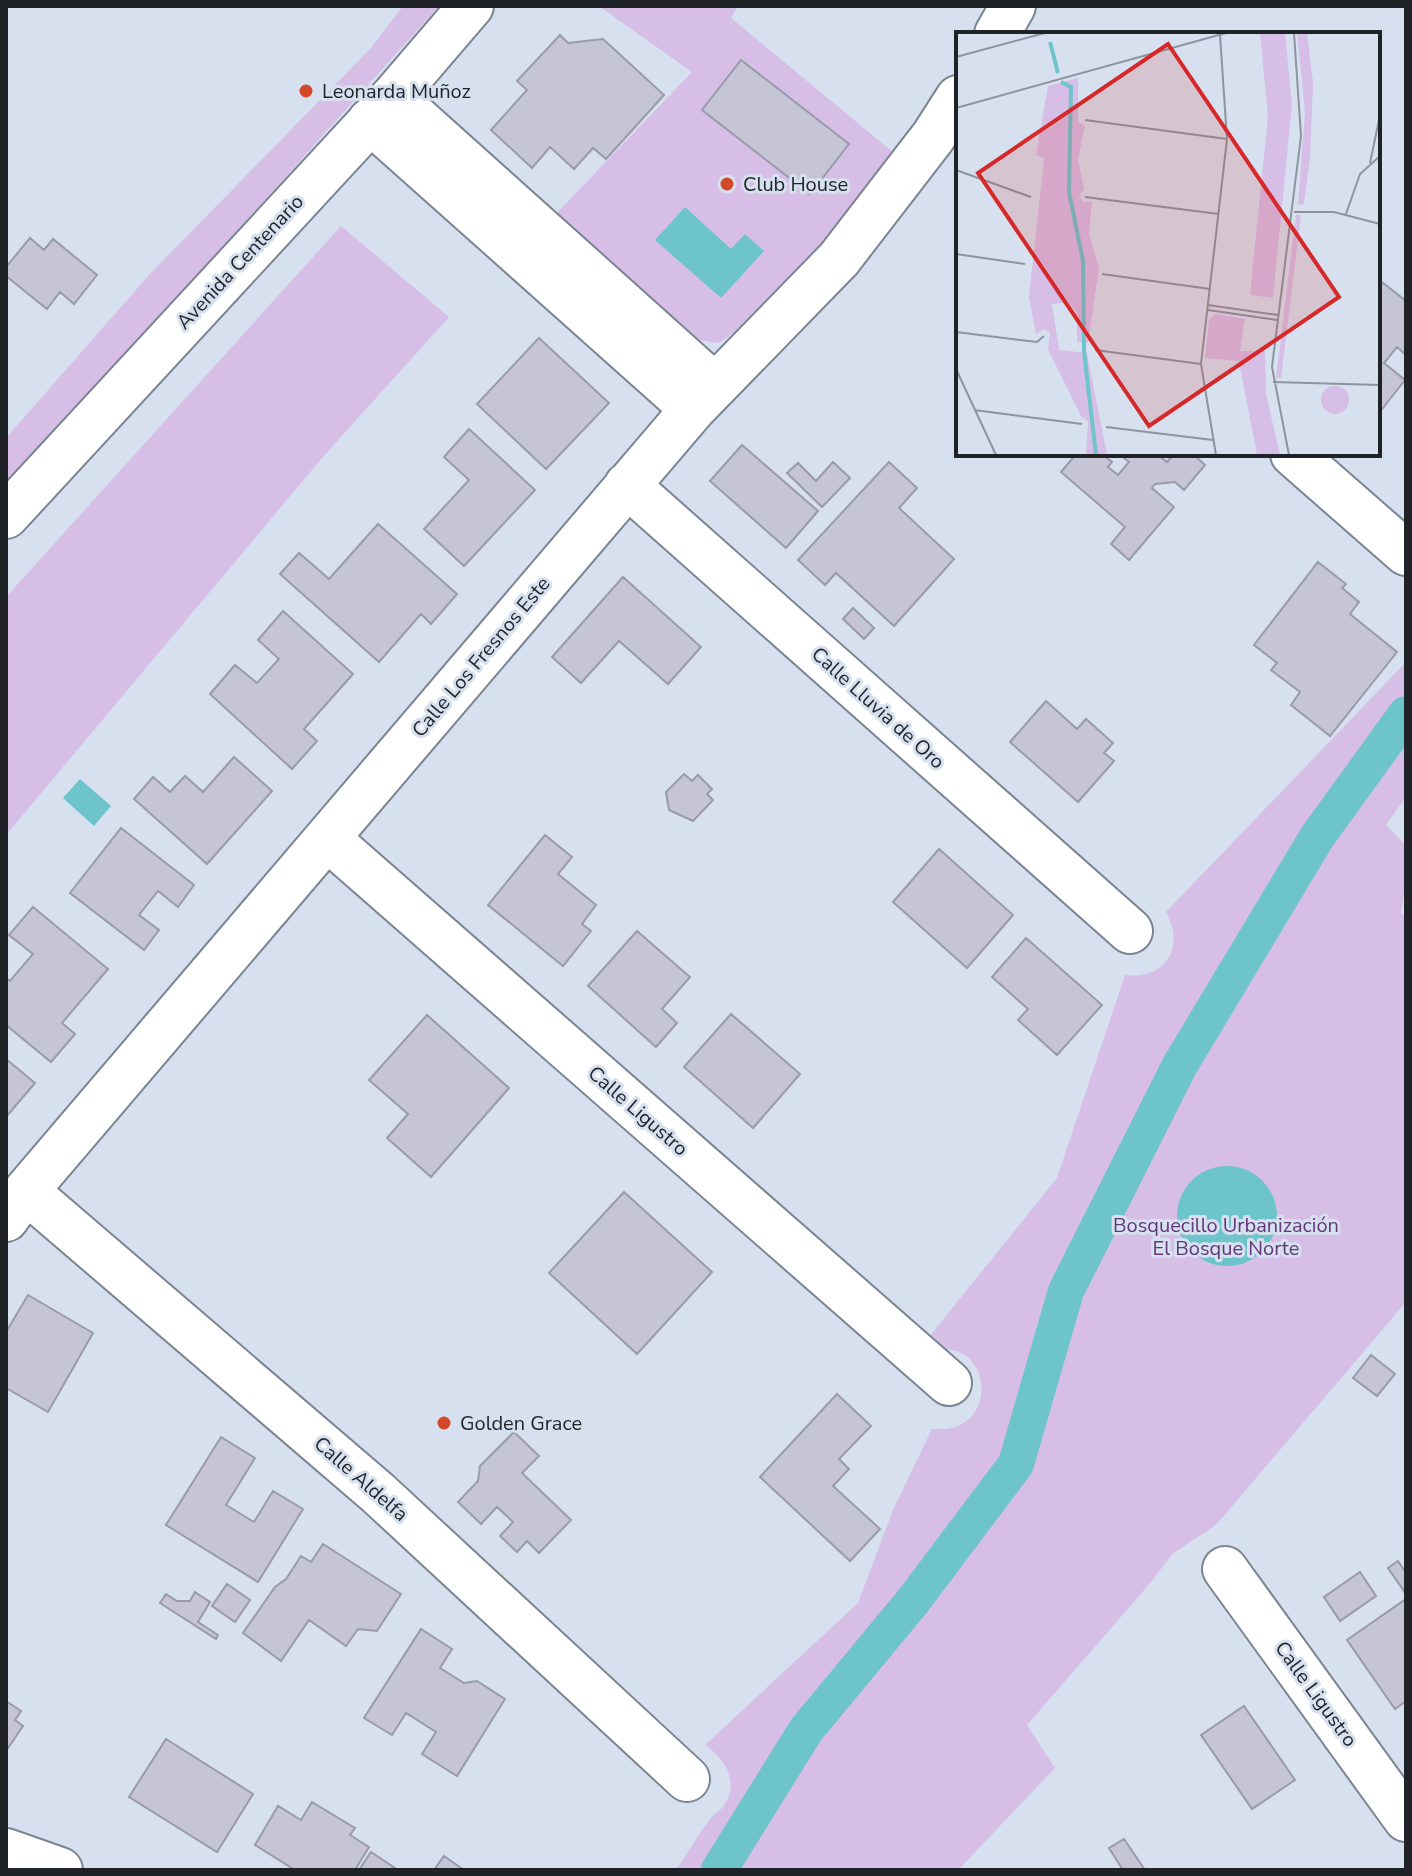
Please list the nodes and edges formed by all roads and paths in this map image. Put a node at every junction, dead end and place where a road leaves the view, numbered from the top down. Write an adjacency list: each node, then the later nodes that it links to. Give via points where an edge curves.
1 (471, 6): 5 (street, Avenida Centenario)
2 (1013, 6): 3 (street)
3 (998, 32)
4 (956, 106): 6 (street, Calle Los Fresnos Este)
5 (381, 109): 7 (street); 10 (street, Avenida Centenario)
6 (945, 148): 7 (street, Calle Los Fresnos Este)
7 (704, 398): 9 (street, Calle Los Fresnos Este)
8 (1295, 456): 11 (street)
9 (627, 485): 12 (street, Calle Los Fresnos Este); 13 (street, Calle Lluvia de Oro)
10 (6, 516)
11 (1406, 553)
12 (328, 839): 14 (street, Calle Los Fresnos Este); 15 (street, Calle Ligustro)
13 (1130, 931)
14 (16, 1205): 17 (street, Calle Aldelfa, via 378,1493)
15 (949, 1383)
16 (1225, 1569): 18 (street, Calle Ligustro)
17 (687, 1779)
18 (1406, 1819)
19 (6, 1851): 20 (street)
20 (60, 1870)

